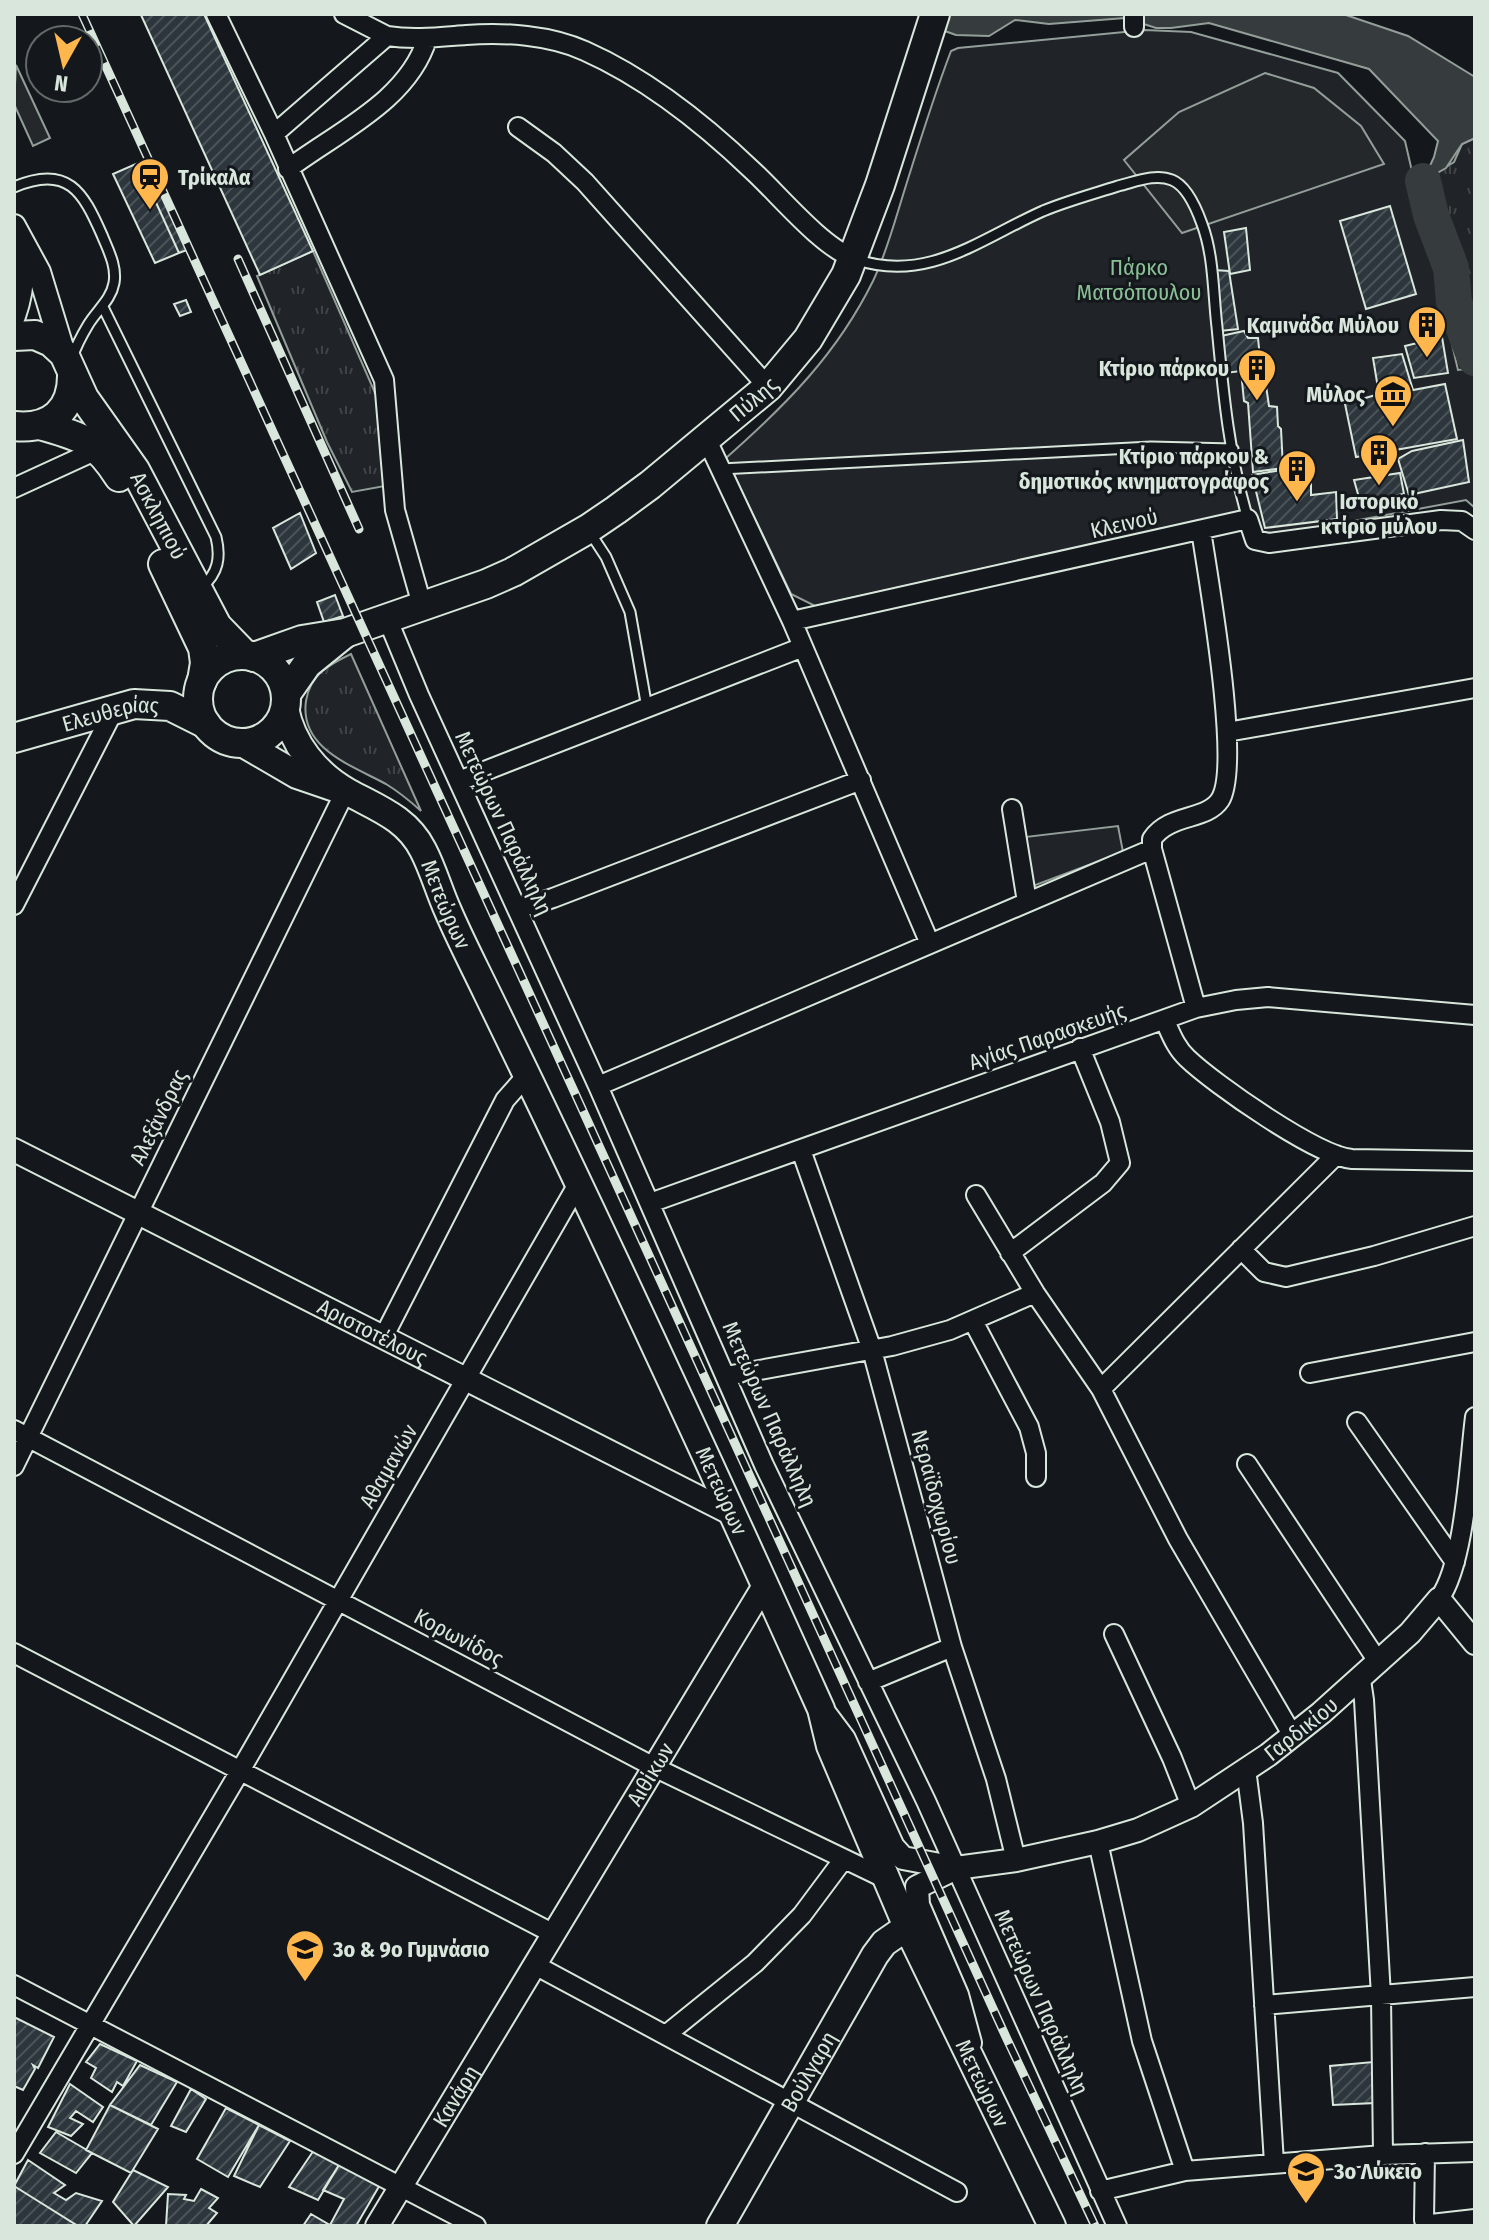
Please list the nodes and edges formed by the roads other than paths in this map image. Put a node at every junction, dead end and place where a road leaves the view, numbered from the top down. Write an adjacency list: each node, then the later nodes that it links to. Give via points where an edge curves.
1 (216, 14): 7 (street)
2 (344, 14): 4 (street)
3 (935, 14): 11 (main road, Πύλης)
4 (387, 36): 5 (street); 7 (street)
5 (427, 39): 8 (street, via 395,91); 11 (street, via 523,36 583,50 625,71 716,136 824,239)
6 (518, 127): 16 (street, via 585,182)
7 (274, 134): 8 (street)
8 (288, 169): 28 (street, via 384,380 395,510)
9 (14, 187): 12 (lane, via 37,181 69,184 87,202 114,269)
10 (16, 229): 13 (street, via 23,278); 15 (street, via 39,272)
11 (853, 258): 16 (main road, Πύλης, via 820,322); 20 (lane, via 878,267 928,263 1055,206 1141,180 1168,178 1184,190 1205,236)
12 (103, 307): 15 (lane); 27 (lane, via 216,537 217,569)
13 (14, 316)
14 (14, 336): 15 (main road, via 35,335 51,342)
15 (69, 364): 17 (main road, Ασκληπιού, via 72,387 62,411); 27 (main road, Ασκληπιού, via 84,398 135,470)
16 (768, 387): 18 (main road, Πύλης)
17 (24, 429): 19 (main road, Ασκληπιού, via 72,434)
18 (706, 438): 21 (street); 24 (main road, Πύλης)
19 (99, 449): 22 (street); 34 (main road, Ασκληπιού, via 119,477 198,634 205,663)
20 (1233, 449): 21 (lane, via 1151,447); 23 (lane)
21 (721, 470): 30 (street)
22 (14, 488)
23 (1248, 519): 25 (street, Κλεινού); 26 (street, via 1255,540 1269,543 1454,520)
24 (588, 529): 28 (main road, Πύλης, via 513,572); 38 (lane, via 630,612)
25 (1201, 530): 30 (street, Κλεινού); 40 (street)
26 (1475, 530)
27 (198, 590): 33 (main road, Ασκληπιού, via 217,626)
28 (422, 605): 29 (main road, Πύλης)
29 (387, 618): 31 (main road); 44 (street, Μετεώρων Παράλληλη)
30 (792, 621): 32 (street)
31 (345, 633): 33 (main road); 36 (main road, via 307,664)
32 (803, 647): 38 (street); 43 (street)
33 (249, 656): 34 (main road, via 219,662); 36 (main road, via 276,671)
34 (202, 681): 39 (main road, via 198,703)
35 (1475, 688): 40 (street)
36 (286, 701): 42 (main road, via 280,722 270,733); 45 (main road, Μετεώρων, via 297,743)
37 (115, 708): 39 (main road, Ελευθερίας, via 170,706); 41 (main road, Ελευθερίας); 49 (street)
38 (647, 708): 44 (street)
39 (206, 724): 42 (main road, Ελευθερίας, via 222,738)
40 (1227, 732): 47 (street, via 1227,781 1220,800 1166,823 1152,839)
41 (14, 738)
42 (242, 743): 45 (main road, Μετεώρων, via 297,775)
43 (861, 780): 50 (street, via 553,898); 51 (street)
44 (459, 781): 50 (street, Μετεώρων Παράλληλη)
45 (346, 790): 56 (main road, Μετεώρων, via 391,814 413,834); 65 (street, Αλεξάνδρας)
46 (1012, 809): 48 (street)
47 (1152, 849): 48 (street); 52 (street)
48 (1027, 902): 51 (street)
49 (14, 905)
50 (517, 906): 57 (street, Μετεώρων Παράλληλη)
51 (930, 944): 57 (street)
52 (1196, 1008): 53 (street, Αγίας Παρασκευής, via 1268,997); 54 (street, Αγίας Παρασκευής)
53 (1475, 1015)
54 (1165, 1021): 55 (street, Αγίας Παρασκευής); 60 (street, via 1185,1057 1311,1144)
55 (1080, 1048): 59 (street, Αγίας Παρασκευής); 68 (street, via 1110,1122 1120,1163 1103,1183)
56 (527, 1075): 62 (main road, Μετεώρων); 71 (street, via 505,1100)
57 (598, 1086): 64 (street, Μετεώρων Παράλληλη)
58 (14, 1150): 65 (street, Αριστοτέλους)
59 (801, 1150): 64 (street, Αγίας Παρασκευής); 73 (street, Νεραϊδοχωρίου)
60 (1336, 1155): 61 (street); 67 (street)
61 (1475, 1161)
62 (578, 1184): 76 (street, Αθαμανών); 85 (main road, Μετεώρων)
63 (976, 1195): 68 (street)
64 (650, 1203): 75 (street, Μετεώρων Παράλληλη)
65 (139, 1212): 71 (street, Αριστοτέλους); 80 (street, Αλεξάνδρας)
66 (1475, 1226): 67 (street, via 1286,1277 1264,1272)
67 (1241, 1249): 77 (street)
68 (1010, 1253): 69 (street)
69 (1035, 1293): 70 (street); 77 (street)
70 (973, 1321): 73 (street); 84 (street, via 1029,1427)
71 (384, 1336): 76 (street, Αριστοτέλους)
72 (1475, 1342): 74 (street)
73 (872, 1350): 75 (street); 92 (street, Νεραϊδοχωρίου)
74 (1310, 1373)
75 (726, 1376): 96 (street, Μετεώρων Παράλληλη)
76 (467, 1378): 85 (street, Αριστοτέλους); 89 (street, Αθαμανών)
77 (1101, 1389): 98 (street, via 1178,1539)
78 (1475, 1417): 83 (street, Γαρδικίου)
79 (1357, 1422): 86 (street)
80 (21, 1434): 82 (street, Αλεξάνδρας); 89 (street, Κορωνίδος)
81 (1247, 1464): 94 (street)
82 (14, 1466)
83 (1471, 1473): 86 (street, Γαρδικίου)
84 (1036, 1477)
85 (732, 1514): 87 (main road, Μετεώρων)
86 (1455, 1562): 88 (street, Γαρδικίου)
87 (765, 1584): 97 (main road, Μετεώρων); 99 (street, Αιθίκων)
88 (1439, 1599): 91 (street); 94 (street, Γαρδικίου)
89 (338, 1601): 99 (street, Κορωνίδος); 101 (street, Αθαμανών)
90 (1114, 1634): 102 (street)
91 (1475, 1643)
92 (952, 1647): 96 (street); 105 (street, Νεραϊδοχωρίου, via 996,1779)
93 (14, 1653): 101 (street)
94 (1379, 1663): 95 (street, Γαρδικίου)
95 (1361, 1680): 98 (street, Γαρδικίου); 113 (street)
96 (868, 1682): 106 (street, Μετεώρων Παράλληλη)
97 (821, 1709): 106 (street, via 844,1739 893,1847 903,1858); 107 (main road, Μετεώρων, via 830,1746)
98 (1293, 1736): 100 (street, Γαρδικίου)
99 (654, 1767): 104 (street, Κορωνίδος); 109 (street, Αιθίκων)
100 (1246, 1769): 102 (street, Γαρδικίου); 114 (street)
101 (240, 1771): 109 (street); 115 (street, Αθαμανών)
102 (1191, 1806): 103 (street, Γαρδικίου)
103 (1098, 1842): 105 (street, Γαρδικίου); 124 (street, via 1142,2041)
104 (843, 1860): 107 (street, Κορωνίδος); 116 (street, via 802,1915 755,1963)
105 (1016, 1860): 106 (street, Γαρδικίου)
106 (956, 1868): 117 (street, via 917,1887 917,1896 961,2006); 126 (street, Μετεώρων Παράλληλη)
107 (886, 1879): 108 (main road, Μετεώρων)
108 (907, 1927): 117 (main road, Μετεώρων); 118 (main road, Βούλγαρη, via 875,1955)
109 (554, 1934): 110 (street, Αιθίκων)
110 (535, 1965): 116 (street); 125 (street, Κανάρη)
111 (14, 1985): 115 (street)
112 (1475, 1987): 113 (street)
113 (1381, 1996): 114 (street); 122 (street)
114 (1264, 2005): 123 (street)
115 (88, 2024): 121 (street, Αθαμανών); 125 (street)
116 (667, 2034): 118 (street)
117 (974, 2062): 132 (main road, Μετεώρων)
118 (792, 2101): 127 (street); 131 (main road, Βούλγαρη)
119 (1475, 2152): 120 (street)
120 (1425, 2153): 122 (street); 128 (street, via 1424,2220 1431,2224)
121 (14, 2154)
122 (1383, 2155): 123 (street)
123 (1274, 2163): 124 (street)
124 (1185, 2171): 126 (street)
125 (401, 2187): 129 (street, Κανάρη); 130 (street)
126 (1100, 2191): 133 (street, Μετεώρων Παράλληλη)
127 (957, 2192)
128 (1475, 2219)
129 (377, 2226)
130 (476, 2226)
131 (720, 2226)
132 (1052, 2226)
133 (1117, 2226)

